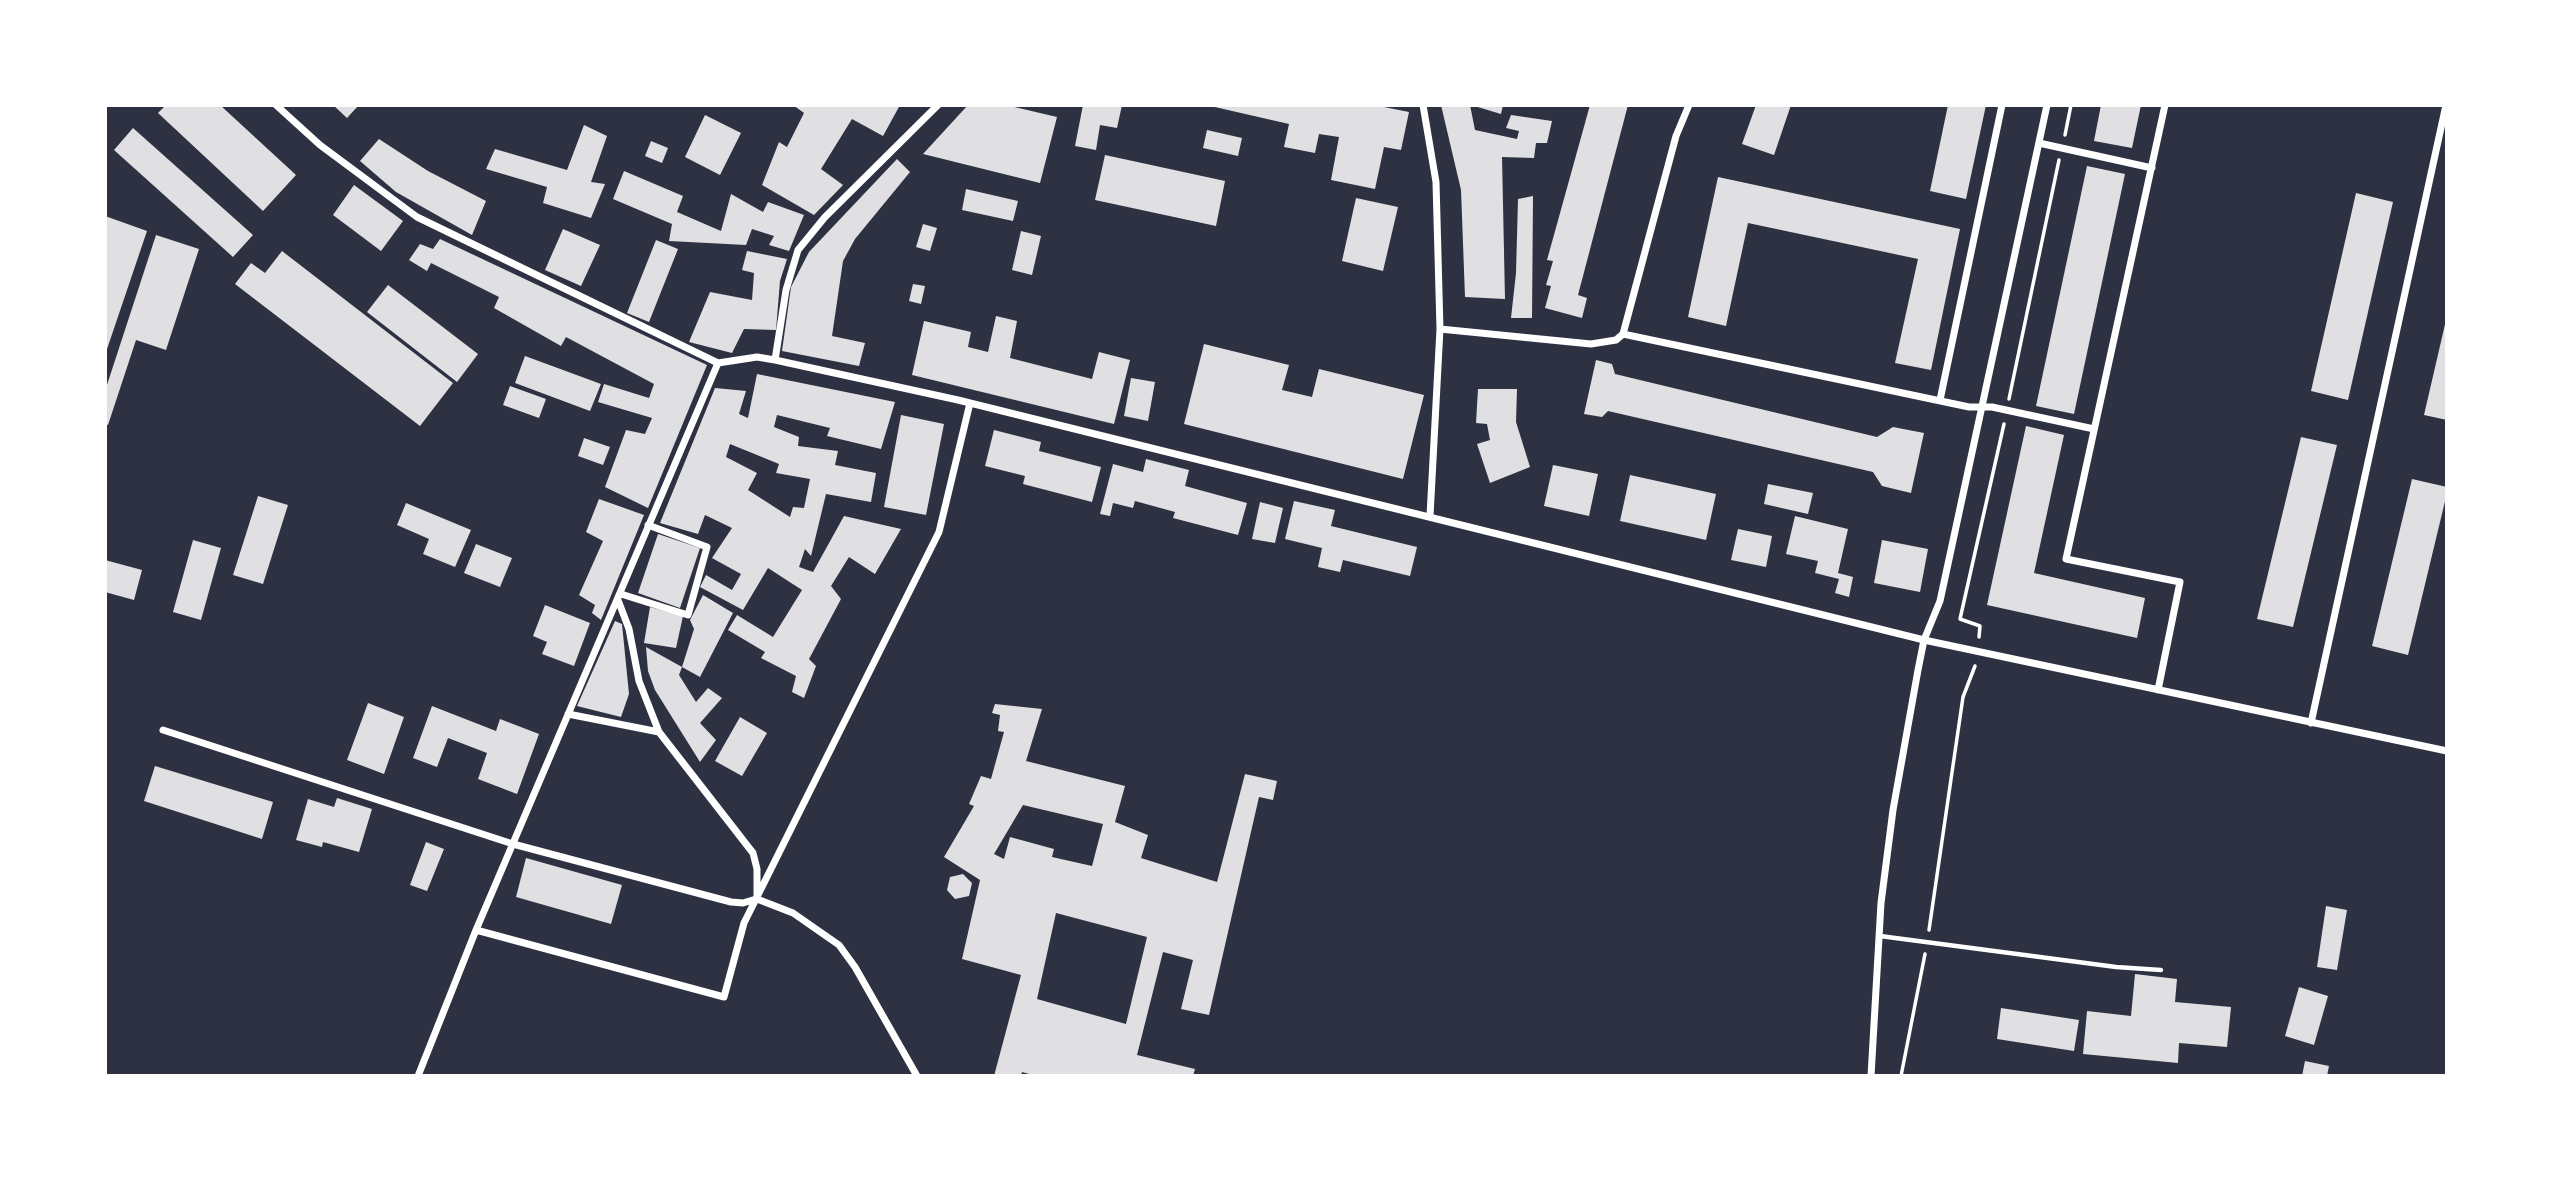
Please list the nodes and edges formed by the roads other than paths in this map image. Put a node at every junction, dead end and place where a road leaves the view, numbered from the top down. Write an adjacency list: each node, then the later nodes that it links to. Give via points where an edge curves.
1 (276, 105): 15 (street, via 320,145 417,217)
2 (938, 105): 14 (street, via 798,250 786,290)
3 (1423, 105): 12 (street, via 1436,182)
4 (1689, 105): 13 (street, via 1676,136)
5 (2002, 105): 16 (street)
6 (2047, 105): 10 (street)
7 (2165, 105): 11 (street)
8 (2446, 105): 9 (street)
9 (2444, 135): 26 (street)
10 (2039, 143): 11 (street); 18 (street)
11 (2152, 168): 19 (street)
12 (1440, 329): 13 (street, via 1591,344 1606,344); 20 (street)
13 (1623, 334): 16 (street)
14 (775, 360): 15 (street); 17 (street)
15 (718, 363): 21 (street)
16 (1940, 400): 18 (street)
17 (970, 403): 20 (street); 31 (street, via 939,532)
18 (1981, 407): 19 (street); 23 (street, via 1937,614)
19 (2094, 429): 24 (street, via 2066,559 2180,583)
20 (1430, 516): 23 (street)
21 (648, 525): 22 (street); 22 (street, via 707,547 688,615)
22 (620, 597): 25 (street); 28 (street, via 639,681)
23 (1924, 640): 24 (street); 33 (street, via 1894,810)
24 (2158, 690): 26 (street)
25 (568, 714): 28 (street); 30 (street)
26 (2311, 723): 29 (street)
27 (163, 730): 30 (street)
28 (659, 732): 31 (street, via 753,853)
29 (2447, 751)
30 (513, 844): 31 (street, via 730,902); 32 (street)
31 (757, 899): 32 (street, via 744,923 724,997); 36 (street, via 793,913 839,945)
32 (476, 930): 35 (street)
33 (1879, 936): 34 (lane); 37 (street)
34 (2161, 970)
35 (418, 1076)
36 (917, 1076)
37 (1871, 1076)

